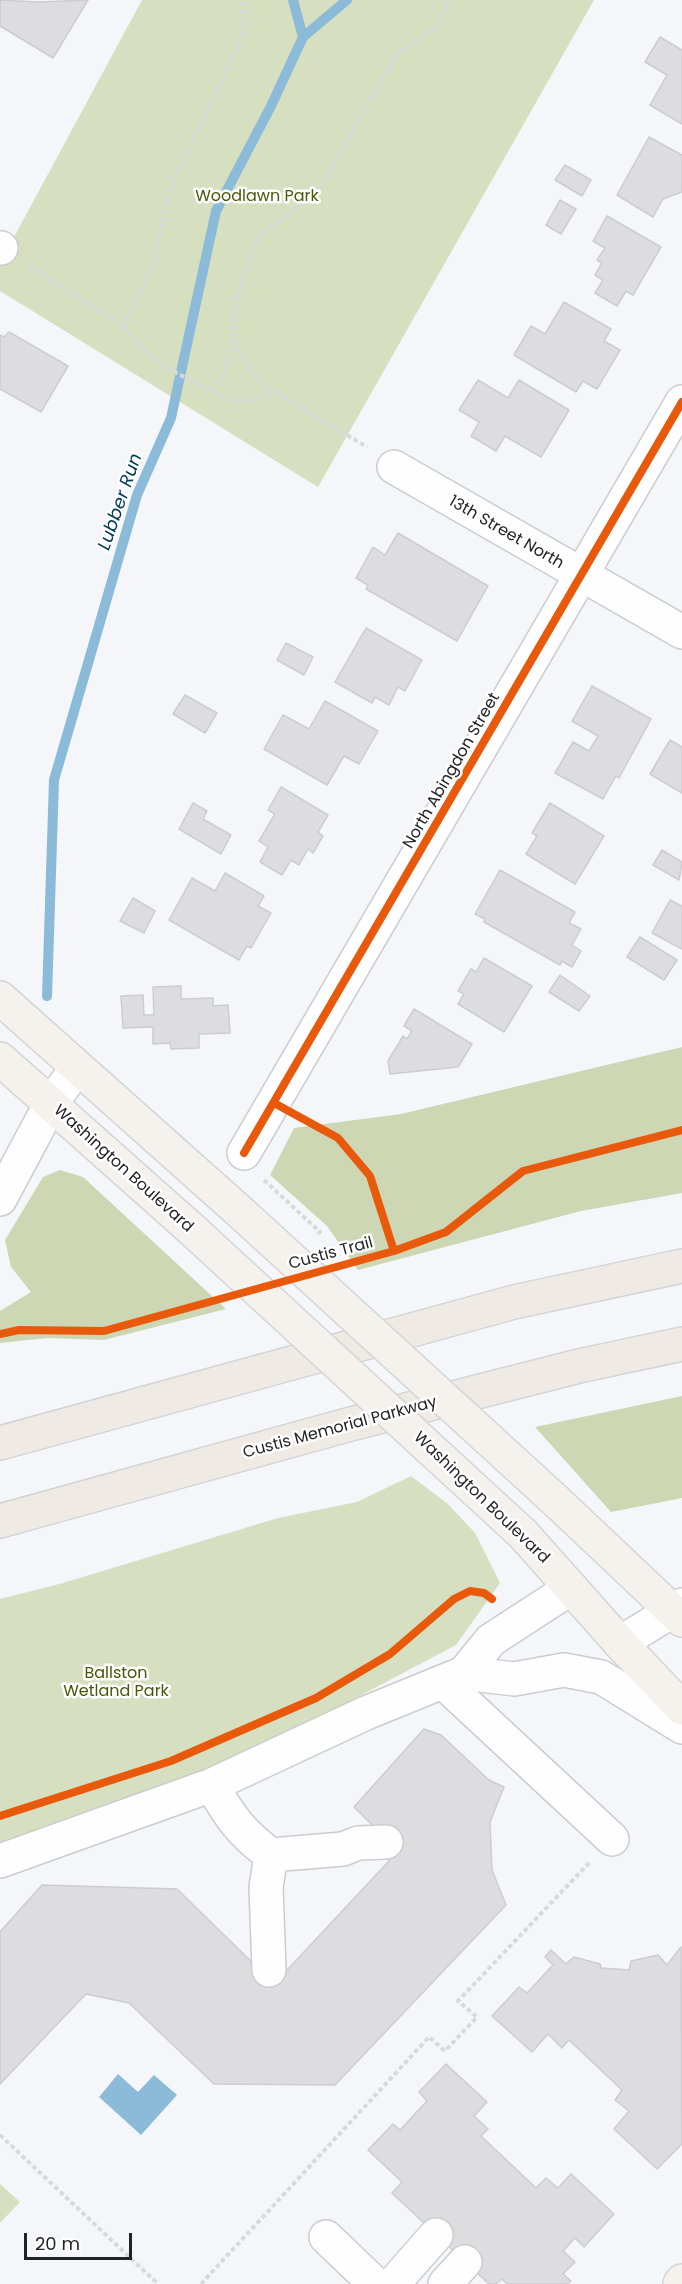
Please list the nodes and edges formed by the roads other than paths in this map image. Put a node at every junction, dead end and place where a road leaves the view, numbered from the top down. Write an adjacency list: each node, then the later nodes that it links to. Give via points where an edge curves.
1 (682, 402): 3 (street, North Abingdon Street)
2 (394, 467): 3 (street, 13th Street North)
3 (581, 576): 4 (street, 13th Street North); 9 (street, North Abingdon Street)
4 (682, 632)
5 (0, 998): 7 (main road)
6 (0, 1059): 8 (main road, Washington Boulevard)
7 (77, 1068): 8 (street); 16 (main road, bridge)
8 (50, 1105): 10 (street); 15 (main road, Washington Boulevard, bridge, via 188,1226 523,1534)
9 (244, 1153)
10 (0, 1199)
11 (682, 1266): 13 (highway, via 502,1305)
12 (682, 1344): 14 (highway, Custis Memorial Parkway, via 393,1413)
13 (0, 1443)
14 (0, 1521)
15 (571, 1588): 17 (main road, Washington Boulevard); 18 (street, via 491,1640)
16 (679, 1612): 17 (street)
17 (620, 1643): 19 (main road, Washington Boulevard)
18 (454, 1678): 20 (street, via 514,1679 564,1670 601,1677); 21 (street, via 366,1713); 22 (street)
19 (682, 1708)
20 (682, 1727)
21 (212, 1785): 24 (street, via 246,1837); 25 (street)
22 (612, 1839)
23 (387, 1848): 24 (street, via 357,1854 343,1849)
24 (271, 1855): 26 (street, via 266,1887)
25 (0, 1861)
26 (270, 1970)
27 (326, 2237): 29 (street)
28 (450, 2258): 29 (street); 30 (street)
29 (378, 2284)
30 (422, 2284)

